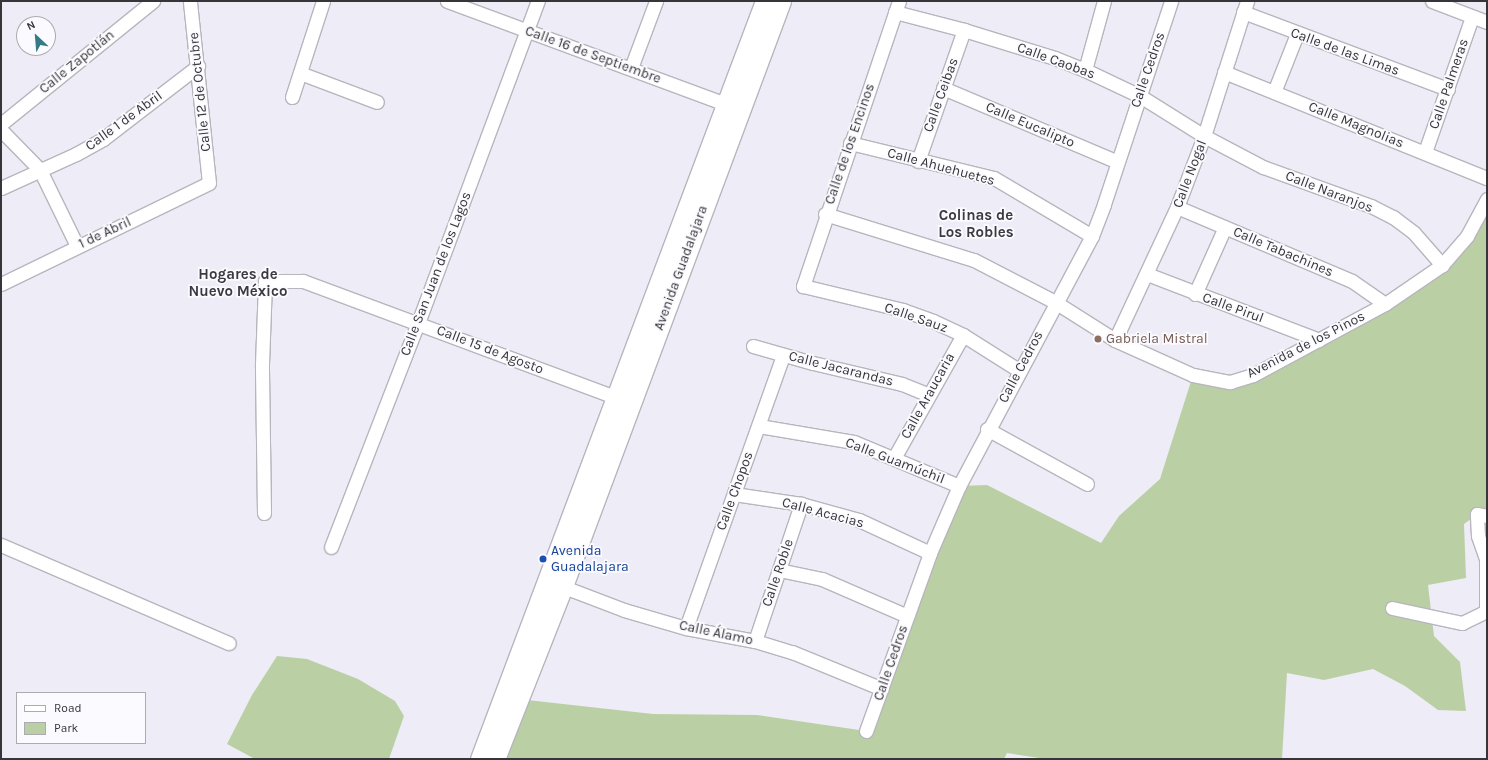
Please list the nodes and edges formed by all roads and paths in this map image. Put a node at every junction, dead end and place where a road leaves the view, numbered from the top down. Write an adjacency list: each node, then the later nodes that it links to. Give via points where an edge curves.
1 (153, 1): 31 (street, Calle Zapotlán)
2 (190, 1): 19 (street, Calle 12 de Octubre)
3 (323, 1): 23 (street)
4 (447, 1): 16 (street, Calle 16 de Septiembre)
5 (538, 1): 16 (street, Calle San Juan de los Lagos)
6 (656, 1): 20 (street)
7 (765, 1): 30 (street, Avenida Guadalajara)
8 (781, 1): 30 (street, Avenida Guadalajara)
9 (1104, 1): 21 (street)
10 (1171, 1): 27 (street, Calle Cedros)
11 (1432, 1): 14 (street)
12 (897, 6): 17 (street, Calle Caobas); 34 (street, Calle de los Encinos)
13 (1245, 7): 18 (street, Calle de las Limas); 22 (street, Calle Nogal)
14 (1472, 17): 15 (street); 25 (street, Calle Palmeras)
15 (1487, 22)
16 (527, 30): 20 (street, Calle 16 de Septiembre); 55 (street, Calle San Juan de los Lagos)
17 (964, 30): 21 (street, Calle Caobas); 24 (street, Calle Ceibas)
18 (1297, 34): 25 (street, Calle de las Limas); 26 (street)
19 (198, 66): 38 (street, Calle 1 de Abril, via 103,139); 40 (street, Calle 12 de Octubre)
20 (631, 68): 30 (street, Calle 16 de Septiembre)
21 (1085, 70): 27 (street, Calle Caobas)
22 (1224, 72): 26 (street, Calle Magnolias); 33 (street, Calle Nogal)
23 (300, 73): 28 (street); 29 (street)
24 (943, 88): 36 (street, Calle Ceibas); 37 (street, Calle Eucalipto)
25 (1448, 89): 35 (street, Calle Palmeras)
26 (1274, 92): 35 (street, Calle Magnolias)
27 (1140, 96): 33 (street, Calle Caobas); 37 (street, Calle Cedros)
28 (292, 97)
29 (377, 102)
30 (733, 107): 63 (street, Avenida Guadalajara)
31 (1, 124)
32 (1, 130): 38 (street)
33 (1204, 136): 43 (street, Calle Nogal); 48 (street, Calle Naranjos, via 1264,167 1371,206 1393,217 1414,233)
34 (850, 143): 36 (street, Calle Ahuehuetes); 44 (street, Calle de los Encinos)
35 (1425, 152): 39 (street, Calle Magnolias)
36 (918, 160): 46 (street, Calle Ahuehuetes, via 994,178)
37 (1116, 162): 46 (street, Calle Cedros)
38 (40, 170): 41 (street, Calle 1 de Abril); 47 (street)
39 (1487, 178)
40 (209, 183): 47 (street, 1 de Abril)
41 (1, 188)
42 (1487, 199): 48 (street, Avenida de los Pinos, via 1467,236)
43 (1178, 207): 45 (street, Calle Tabachines); 49 (street, Calle Nogal)
44 (825, 214): 51 (street, Calle de los Encinos); 53 (street, Avenida de los Pinos, via 974,260)
45 (1225, 227): 52 (street); 54 (street, Calle Tabachines, via 1352,281)
46 (1092, 236): 53 (street, Calle Cedros)
47 (77, 246): 50 (street, 1 de Abril)
48 (1442, 265): 54 (street, Avenida de los Pinos)
49 (1147, 274): 52 (street, Calle Pirul); 57 (street, Calle Nogal)
50 (1, 284)
51 (803, 286): 56 (street, Calle Sauz, via 903,310)
52 (1195, 294): 58 (street, Calle Pirul)
53 (1055, 302): 57 (street, Avenida de los Pinos); 61 (street, Calle Cedros)
54 (1385, 304): 58 (street, Avenida de los Pinos)
55 (418, 323): 63 (street, Calle 15 de Agosto); 71 (street, Calle 15 de Agosto, via 303,281 265,281 262,364); 74 (street, Calle San Juan de los Lagos)
56 (963, 334): 61 (street, Calle Sauz); 62 (street, Calle Araucaria)
57 (1115, 340): 58 (street, Avenida de los Pinos, via 1181,371 1221,382 1236,381 1253,375)
58 (1319, 340)
59 (753, 346): 60 (street, Calle Jacarandas)
60 (783, 355): 62 (street, Calle Jacarandas, via 902,384); 64 (street, Calle Chopos)
61 (1020, 371): 65 (street, Calle Cedros)
62 (929, 395): 66 (street, Calle Araucaria)
63 (625, 400): 77 (street, Avenida Guadalajara)
64 (759, 426): 66 (street, Calle Guamúchil, via 854,442); 69 (street, Calle Chopos)
65 (987, 430): 67 (street); 68 (street, Calle Cedros)
66 (894, 458): 68 (street, Calle Guamúchil)
67 (1087, 484)
68 (959, 486): 75 (street, Calle Cedros)
69 (734, 494): 70 (street, Calle Acacias); 81 (street, Calle Chopos)
70 (801, 504): 75 (street, Calle Acacias, via 858,520); 76 (street, Calle Roble)
71 (264, 513)
72 (1487, 516): 79 (street, via 1477,514 1478,536 1486,559)
73 (1, 545): 83 (street)
74 (331, 547)
75 (930, 553): 80 (street, Calle Cedros)
76 (779, 570): 80 (street, via 822,579); 82 (street, Calle Roble)
77 (555, 584): 81 (street, Calle Álamo, via 624,610); 86 (street, Avenida Guadalajara); 87 (street, Avenida Guadalajara)
78 (1392, 608): 79 (street, via 1462,623)
79 (1486, 611)
80 (907, 616): 84 (street, Calle Cedros)
81 (686, 628): 82 (street, Calle Álamo)
82 (755, 641): 84 (street, Calle Álamo, via 810,659)
83 (229, 643)
84 (882, 689): 85 (street, Calle Cedros)
85 (866, 731)
86 (480, 759)
87 (495, 759)

